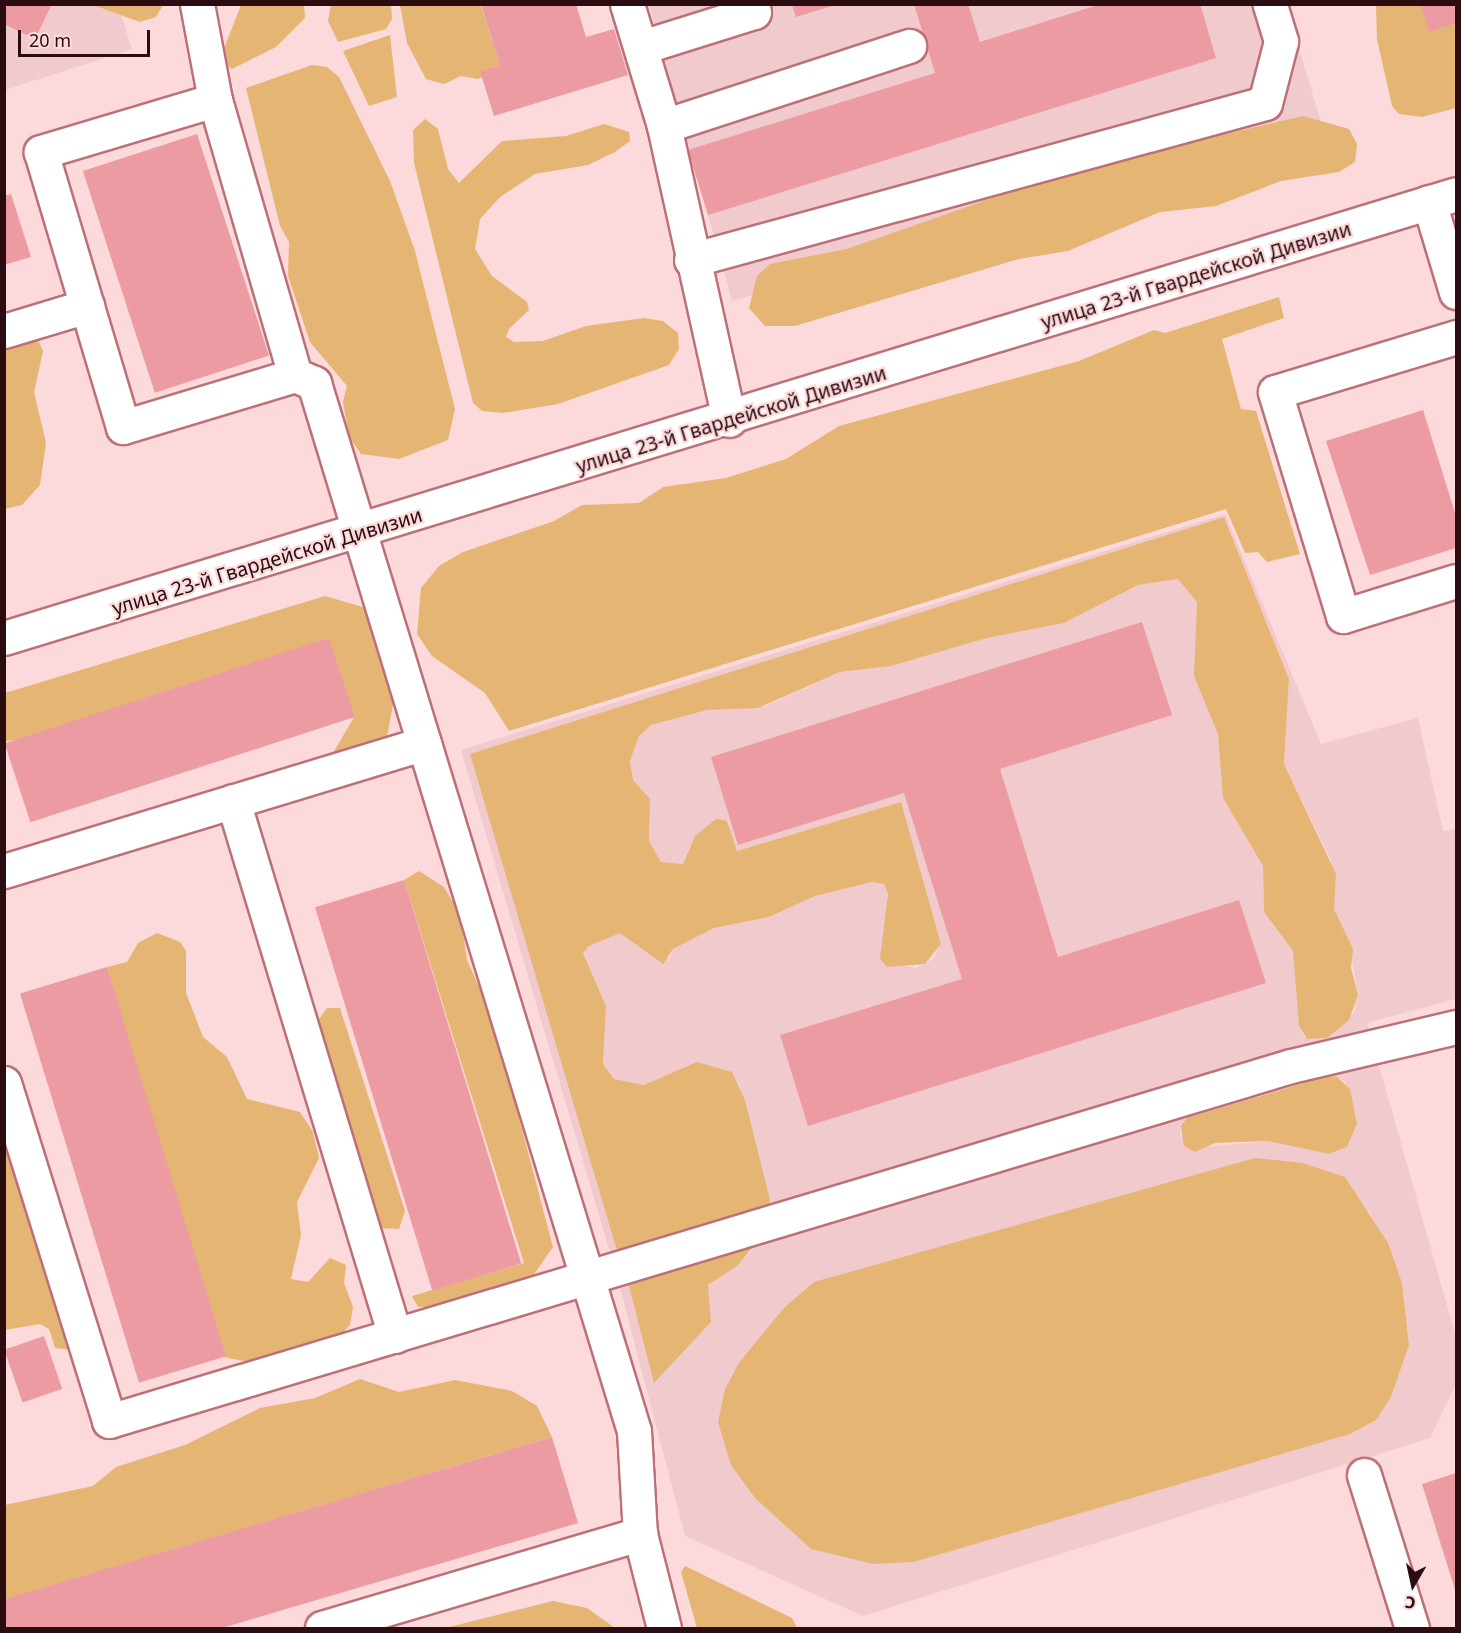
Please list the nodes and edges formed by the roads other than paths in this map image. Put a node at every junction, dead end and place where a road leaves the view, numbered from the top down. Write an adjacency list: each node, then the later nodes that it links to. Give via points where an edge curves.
1 (197, 4): 7 (street)
2 (627, 4): 6 (street)
3 (751, 4): 6 (street, via 754,12)
4 (1270, 4): 10 (street, via 1281,41 1265,103)
5 (909, 45): 8 (street)
6 (642, 47): 8 (street)
7 (215, 100): 12 (street, via 40,152); 15 (street)
8 (664, 126): 10 (street)
9 (1443, 198): 11 (street); 16 (street, улица 23-й Гвардейской Дивизии)
10 (691, 261): 16 (street)
11 (1456, 292)
12 (87, 306): 13 (street); 15 (street, via 123,427)
13 (4, 332)
14 (1456, 337): 18 (street, via 1275,392 1343,616)
15 (295, 375): 17 (street, via 314,383)
16 (729, 420): 17 (street, улица 23-й Гвардейской Дивизии)
17 (360, 534): 19 (street, улица 23-й Гвардейской Дивизии); 20 (street)
18 (1456, 581)
19 (4, 638)
20 (424, 743): 21 (street); 25 (street)
21 (233, 801): 22 (street); 26 (street)
22 (4, 871)
23 (1456, 1028): 25 (street, via 1291,1066)
24 (4, 1083): 26 (street, via 109,1421)
25 (587, 1278): 26 (street); 28 (street, via 634,1431)
26 (395, 1336)
27 (1364, 1475): 31 (street)
28 (640, 1534): 29 (street); 30 (street)
29 (322, 1629)
30 (664, 1629)
31 (1412, 1629)

